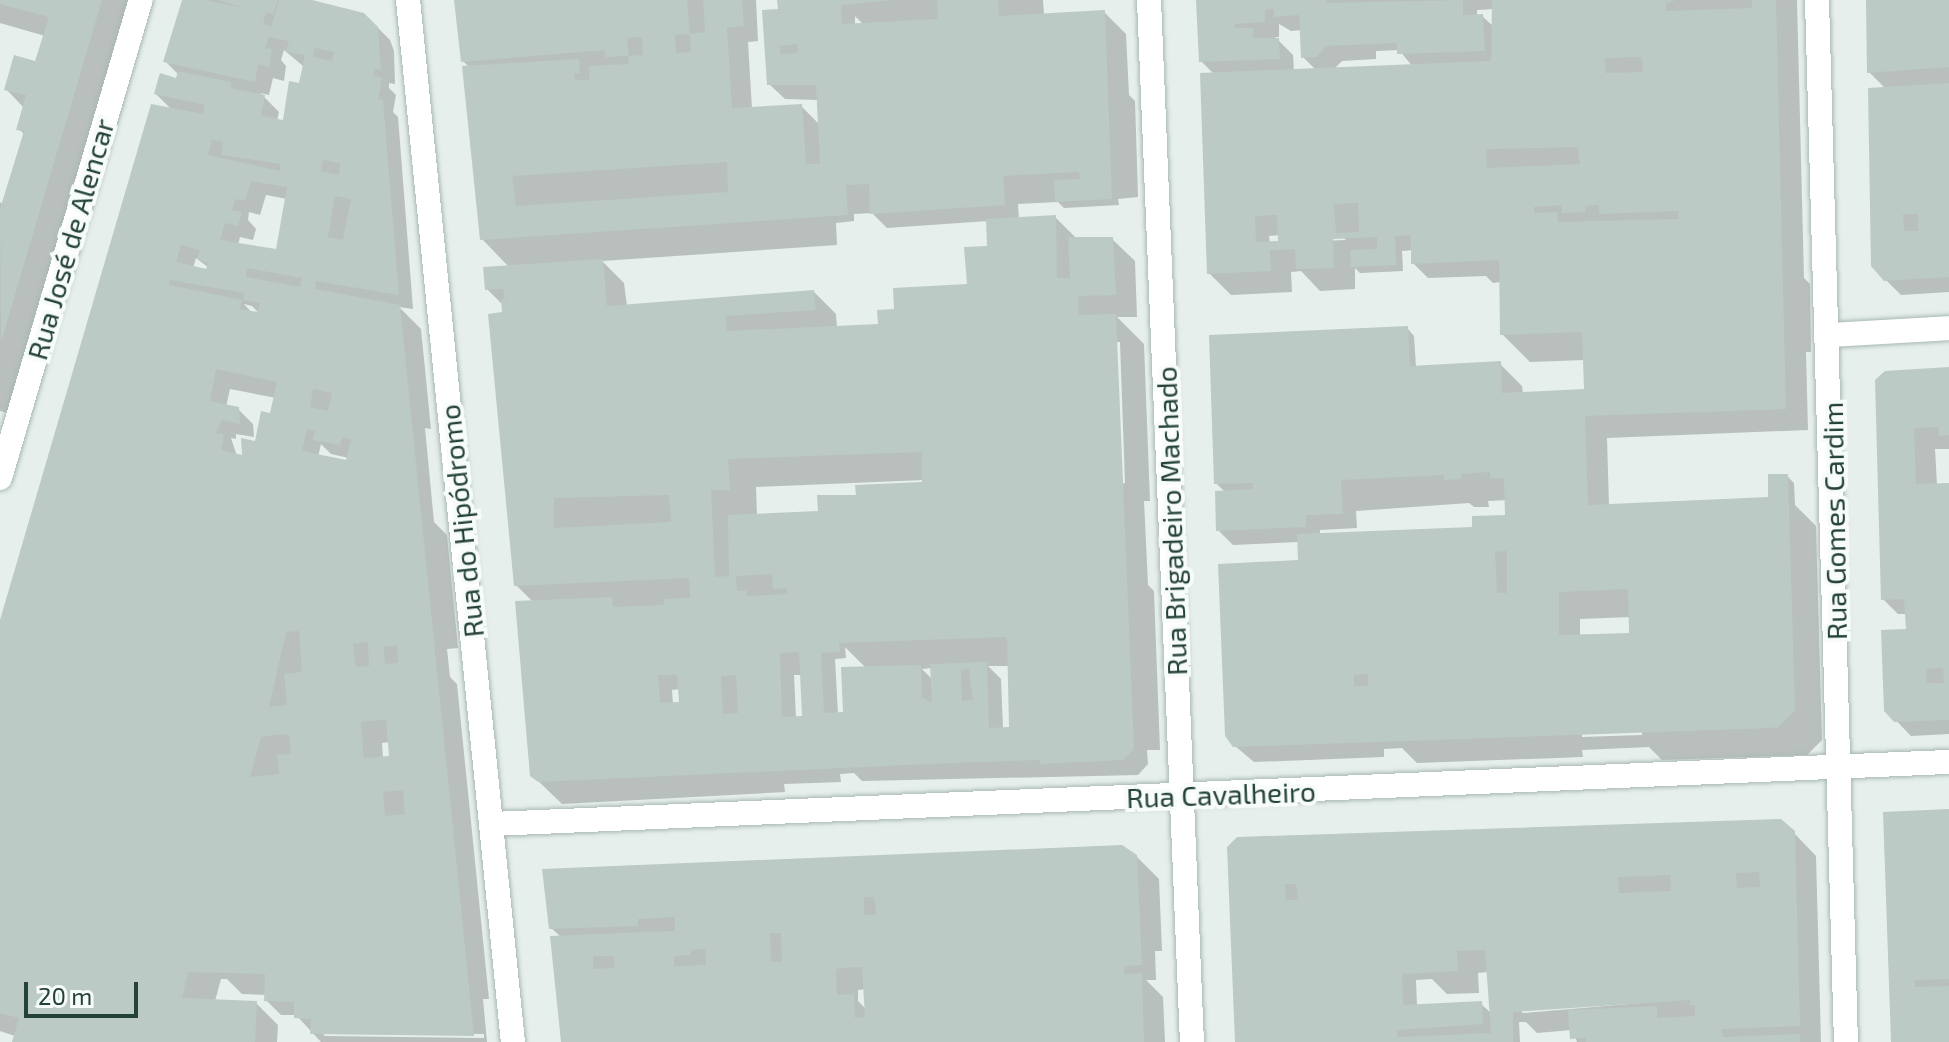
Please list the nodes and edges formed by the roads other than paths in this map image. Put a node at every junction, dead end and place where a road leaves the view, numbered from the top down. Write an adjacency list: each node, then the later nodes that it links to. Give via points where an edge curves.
1 (141, 0): 7 (street, Rua José de Alencar)
2 (408, 0): 11 (street, Rua do Hipódromo)
3 (1149, 0): 10 (street, Rua Brigadeiro Machado)
4 (1817, 0): 6 (street, Rua Gomes Cardim)
5 (1949, 328): 6 (street)
6 (1829, 335): 9 (street, Rua Gomes Cardim)
7 (0, 478)
8 (1949, 762): 9 (street, Rua Cavalheiro)
9 (1839, 767): 10 (street, Rua Cavalheiro); 14 (street, Rua Gomes Cardim)
10 (1182, 796): 11 (street, Rua Cavalheiro); 13 (street, Rua Brigadeiro Machado)
11 (492, 824): 12 (street, Rua do Hipódromo)
12 (513, 1042)
13 (1192, 1042)
14 (1846, 1042)

